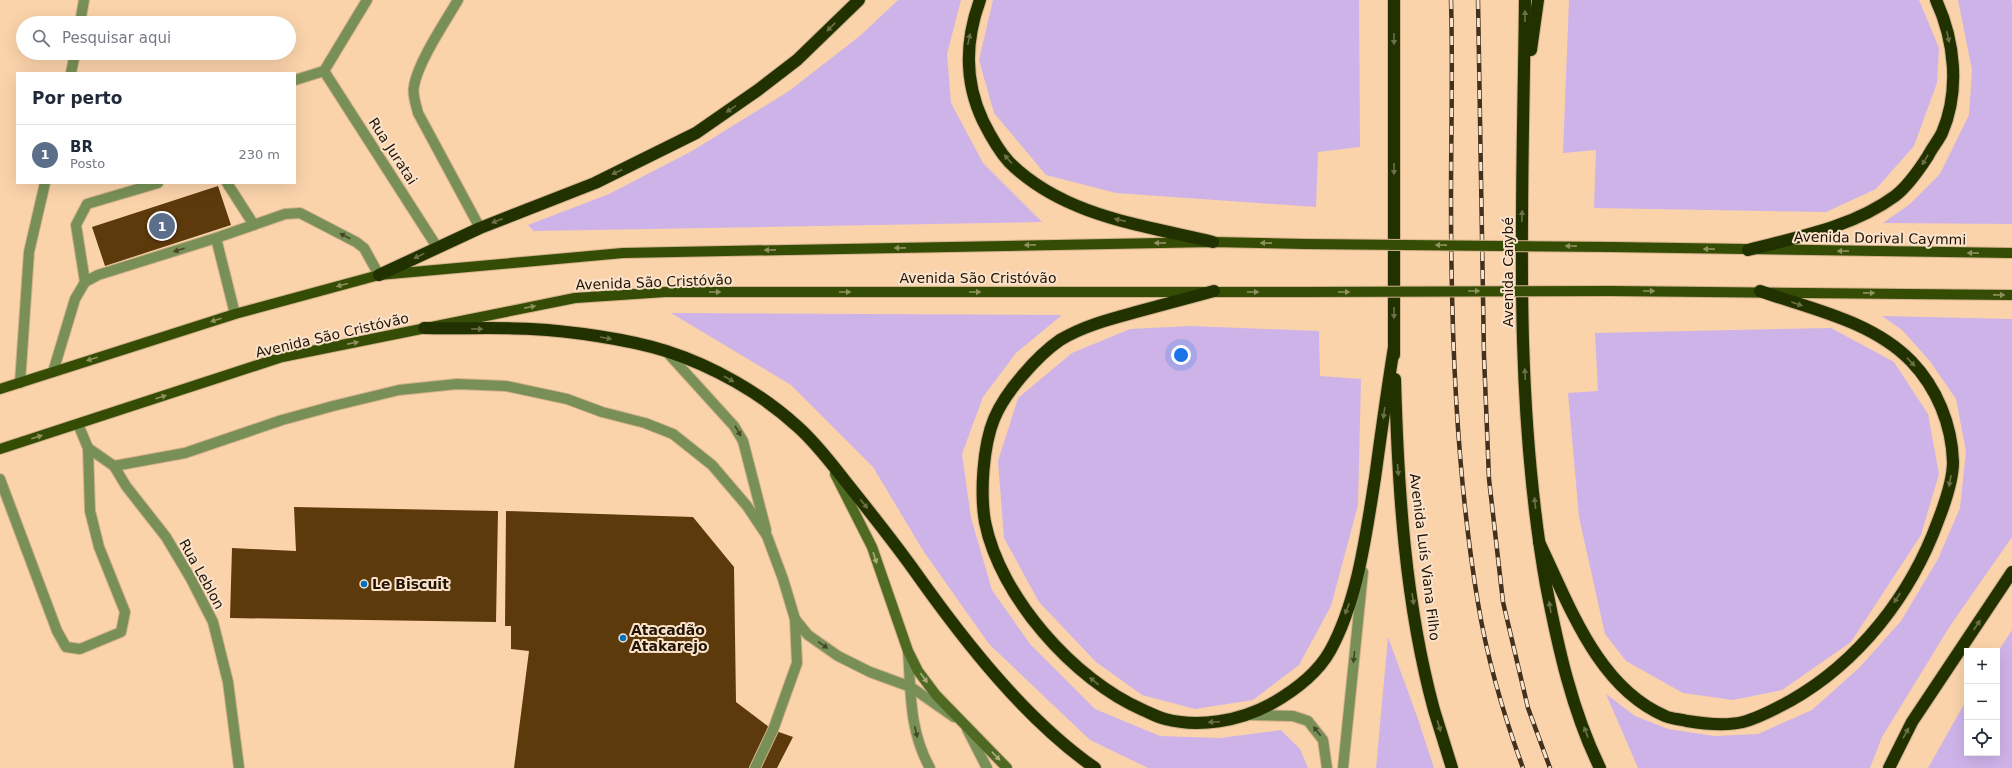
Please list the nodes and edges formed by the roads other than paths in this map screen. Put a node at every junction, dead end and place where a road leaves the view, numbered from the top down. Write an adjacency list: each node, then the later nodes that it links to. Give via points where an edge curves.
1 (84, 0): 10 (street)
2 (367, 0): 12 (street)
3 (458, 0): 20 (street, via 422,63 414,85 414,98 418,113)
4 (859, 0): 20 (highway, one-way to 20, via 797,60 696,133 595,183)
5 (980, 0): 22 (highway, one-way to 5, via 1103,216 1069,203 1039,187 1008,161 991,136 976,106 968,76 968,45)
6 (1526, 0): 15 (highway, Avenida Carybé, one-way to 6)
7 (1538, 0): 15 (highway)
8 (1936, 0): 25 (highway, one-way to 25, via 1943,16 1952,54 1953,96 1942,133 1920,169 1896,195 1861,215 1821,231)
9 (1394, 1): 34 (highway, one-way to 34)
10 (81, 16)
11 (74, 60): 13 (street)
12 (324, 71): 14 (street); 23 (street, Rua Juratai)
13 (71, 72)
14 (296, 80)
15 (1524, 97): 47 (highway, Avenida Carybé, one-way to 15, via 1530,460 1522,305)
16 (45, 184): 37 (street, via 29,252)
17 (155, 184): 28 (street, via 86,204 76,225)
18 (228, 184): 19 (street)
19 (254, 225): 21 (street); 27 (street, one-way to 19, via 364,248 313,219 300,214 285,214)
20 (480, 228): 23 (highway)
21 (216, 238): 28 (street, one-way to 28, via 98,275); 32 (street)
22 (1213, 242): 24 (main road, Avenida São Cristóvão, one-way to 22, bridge); 27 (main road, Avenida São Cristóvão, one-way to 27, via 623,253)
23 (437, 247): 27 (highway, one-way to 27)
24 (1610, 247): 25 (main road, Avenida Dorival Caymmi, one-way to 24)
25 (1748, 250): 26 (main road, Avenida Dorival Caymmi, one-way to 25)
26 (2012, 253)
27 (379, 275): 32 (main road, Avenida São Cristóvão, one-way to 32)
28 (85, 282): 36 (street, via 75,299)
29 (1214, 291): 30 (main road, Avenida São Cristóvão, one-way to 30, bridge); 33 (main road, Avenida São Cristóvão, one-way to 29, via 575,298 665,292); 52 (highway, one-way to 29, via 1223,721 1194,723 1164,719 1133,706 1104,689 1072,664 1044,634 1017,597 999,564 986,522 983,489 986,450 994,419 1013,387 1034,362 1061,340 1088,326)
30 (1760, 291): 31 (main road, one-way to 31); 47 (highway, one-way to 47, via 1855,324 1886,339 1912,362 1937,396 1949,431 1953,464 1945,503 1929,546 1882,622 1846,662 1809,690 1774,710 1742,722 1704,724 1665,716 1631,695 1602,665 1583,634)
31 (2012, 295)
32 (235, 314): 36 (main road, Avenida São Cristóvão, one-way to 36)
33 (424, 328): 35 (highway, one-way to 35, via 531,329 589,336); 39 (main road, Avenida São Cristóvão, one-way to 33, via 282,357)
34 (1394, 347): 45 (highway, one-way to 45); 62 (highway, Avenida Luís Viana Filho, one-way to 62, via 1397,451 1409,575 1418,637 1434,710)
35 (665, 350): 42 (highway, one-way to 42, via 709,367 758,396 799,427); 46 (street, one-way to 46, via 734,426 743,441)
36 (53, 372): 37 (main road, Avenida São Cristóvão)
37 (20, 382): 38 (main road, Avenida São Cristóvão)
38 (0, 389)
39 (78, 424): 40 (street); 41 (main road, Avenida São Cristóvão, one-way to 39)
40 (88, 448): 43 (street, Rua Leblon); 44 (street, via 92,518 99,547 125,612 121,632 80,649 66,647 57,631)
41 (0, 449)
42 (828, 460): 50 (main road, one-way to 50, via 872,547); 59 (highway, one-way to 59, via 982,660 1045,726)
43 (114, 466): 46 (street, via 184,453 282,420 399,390 457,384 506,386 567,399 673,434 712,465 743,500); 54 (street, Rua Leblon, via 130,492 166,537 212,622 228,682)
44 (0, 480)
45 (1366, 534): 52 (highway, one-way to 52, via 1349,606 1330,652 1312,674 1290,693 1259,710); 61 (street, one-way to 61)
46 (768, 536): 49 (street)
47 (1539, 542): 63 (highway, one-way to 47, via 1570,687 1554,625)
48 (2012, 572): 64 (highway, one-way to 48, via 1912,722)
49 (795, 619): 51 (street, one-way to 51, via 808,635 838,656 870,672); 55 (street, via 797,663 773,730)
50 (908, 651): 51 (street); 53 (main road, one-way to 53, via 918,671 936,695)
51 (911, 687): 53 (street); 56 (street, one-way to 56, via 911,712 917,738)
52 (1240, 715): 60 (street, one-way to 52, via 1323,740 1308,721 1293,716)
53 (965, 725): 57 (street); 58 (main road, one-way to 58)
54 (239, 768)
55 (755, 768)
56 (930, 768)
57 (987, 768)
58 (1007, 768)
59 (1095, 768)
60 (1327, 768)
61 (1343, 768)
62 (1452, 768)
63 (1600, 768)
64 (1888, 768)

